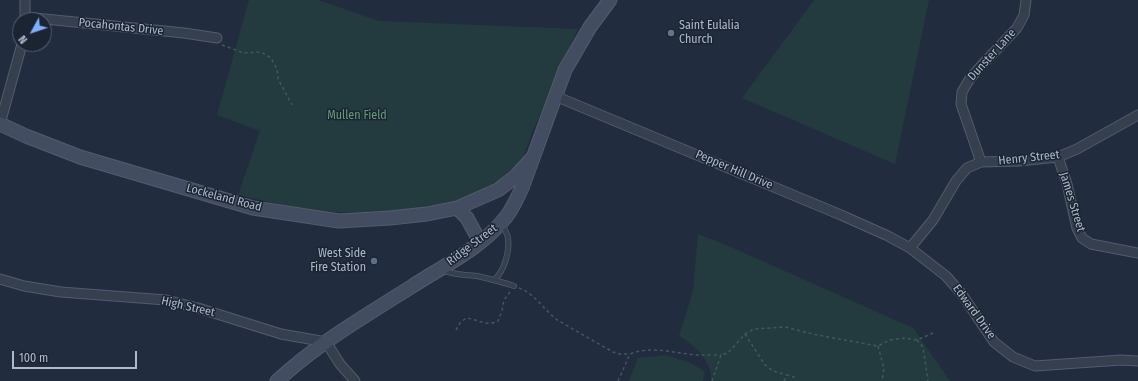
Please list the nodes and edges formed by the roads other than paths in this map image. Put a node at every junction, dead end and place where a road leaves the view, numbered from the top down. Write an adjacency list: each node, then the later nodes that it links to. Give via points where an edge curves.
1 (26, 0): 4 (street)
2 (610, 0): 8 (main road, Ridge Street, via 590,27 565,70)
3 (1026, 0): 13 (street, Dunster Lane, via 1024,15 1017,28 980,67 962,92 961,104)
4 (25, 12)
5 (52, 21): 6 (street, Pocahontas Drive, via 169,31)
6 (217, 38)
7 (20, 52): 10 (street)
8 (555, 96): 12 (main road, Ridge Street); 17 (street, Pepper Hill Drive, via 841,215)
9 (1138, 115): 11 (street, Henry Street)
10 (0, 124): 14 (main road, Lockeland Road, via 80,157 253,208 339,221 427,214)
11 (1058, 157): 13 (street, Henry Street); 18 (street, James Street, via 1082,238 1090,244)
12 (533, 158): 14 (main road, Lockeland Road, via 498,190); 15 (main road, Ridge Street, via 515,203)
13 (981, 162): 17 (street, via 967,168 956,181 933,220)
14 (457, 208): 16 (main road, via 467,218)
15 (502, 222): 16 (main road, Ridge Street); 21 (lane, via 508,243 504,267)
16 (480, 242): 19 (main road, Ridge Street)
17 (910, 248): 24 (street, Edward Drive, via 946,276 961,293 994,342 1013,357 1035,366)
18 (1138, 253)
19 (440, 269): 21 (lane, via 456,275); 23 (main road, Ridge Street)
20 (0, 279): 23 (street, High Street, via 61,292 166,300 281,334)
21 (495, 279): 22 (lane)
22 (514, 286)
23 (326, 342): 25 (main road, Ridge Street); 26 (street)
24 (1138, 361)
25 (277, 381)
26 (355, 381)

